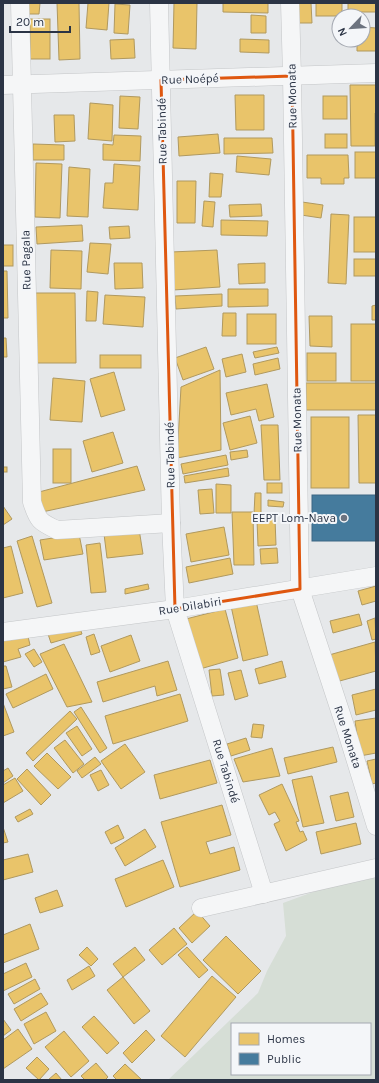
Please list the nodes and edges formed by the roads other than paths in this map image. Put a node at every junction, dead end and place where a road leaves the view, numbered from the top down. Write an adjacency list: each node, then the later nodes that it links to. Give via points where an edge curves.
1 (20, 3): 8 (street, Rue Pagala)
2 (160, 3): 6 (street, Rue Tabindé)
3 (290, 3): 5 (street, Rue Monata)
4 (376, 73): 5 (street, Rue Noépé)
5 (292, 76): 6 (street, Rue Noépé); 11 (street, Rue Monata)
6 (161, 80): 8 (street, Rue Noépé); 9 (street, Rue Tabindé)
7 (3, 85): 8 (street, Rue Noépé)
8 (22, 85): 9 (street, Rue Pagala, via 32,502 36,516 57,530)
9 (171, 524): 12 (street, Rue Tabindé)
10 (376, 576): 11 (street, Rue Dilabiri)
11 (300, 589): 12 (street, Rue Dilabiri); 14 (street, Rue Monata)
12 (175, 609): 13 (street, Rue Dilabiri); 16 (street, Rue Tabindé)
13 (3, 632)
14 (376, 826)
15 (376, 868): 16 (street)
16 (264, 894): 17 (street)
17 (202, 908)

